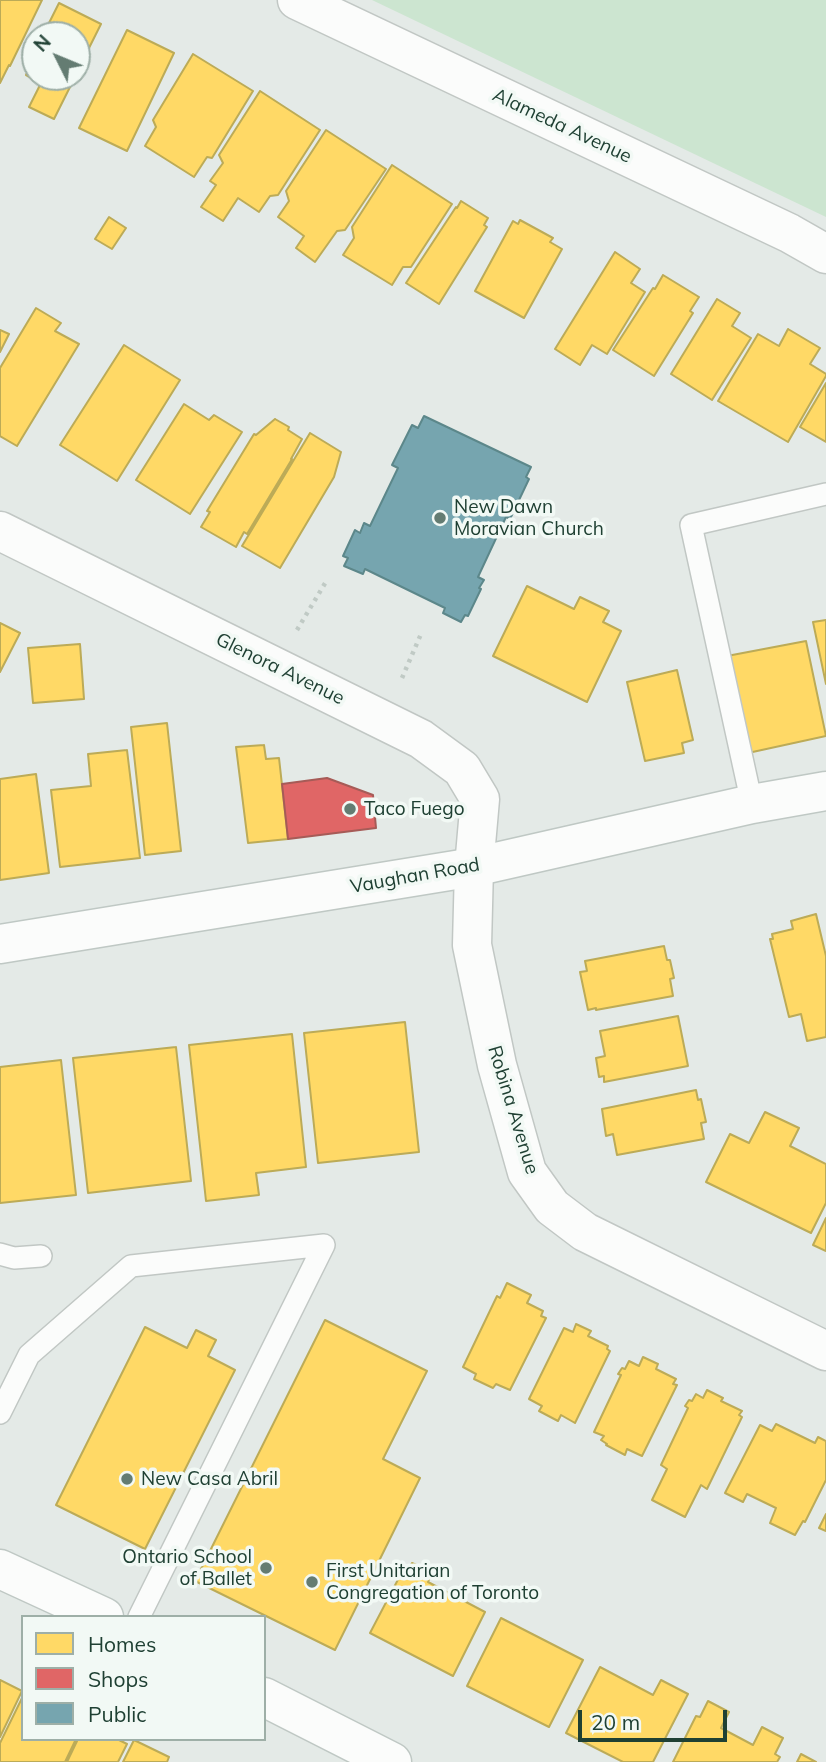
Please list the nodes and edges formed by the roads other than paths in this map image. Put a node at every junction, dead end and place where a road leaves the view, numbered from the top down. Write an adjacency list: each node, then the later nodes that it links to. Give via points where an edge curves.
1 (297, 0): 2 (street, Alameda Avenue)
2 (826, 254)
3 (826, 494): 6 (lane, via 691,525)
4 (0, 531): 7 (street, Glenora Avenue, via 421,739 462,769 480,799)
5 (826, 791): 6 (street, Vaughan Road)
6 (752, 804): 7 (street, Vaughan Road)
7 (474, 867): 8 (street, Vaughan Road); 11 (street, Robina Avenue, via 472,944 496,1065 527,1172 552,1207 584,1231)
8 (0, 944)
9 (0, 1254): 10 (lane)
10 (41, 1256)
11 (826, 1351)
12 (0, 1413): 15 (lane, via 29,1355 131,1266 324,1245)
13 (0, 1569): 14 (street)
14 (100, 1615)
15 (140, 1615)
16 (266, 1698): 17 (street)
17 (392, 1762)

